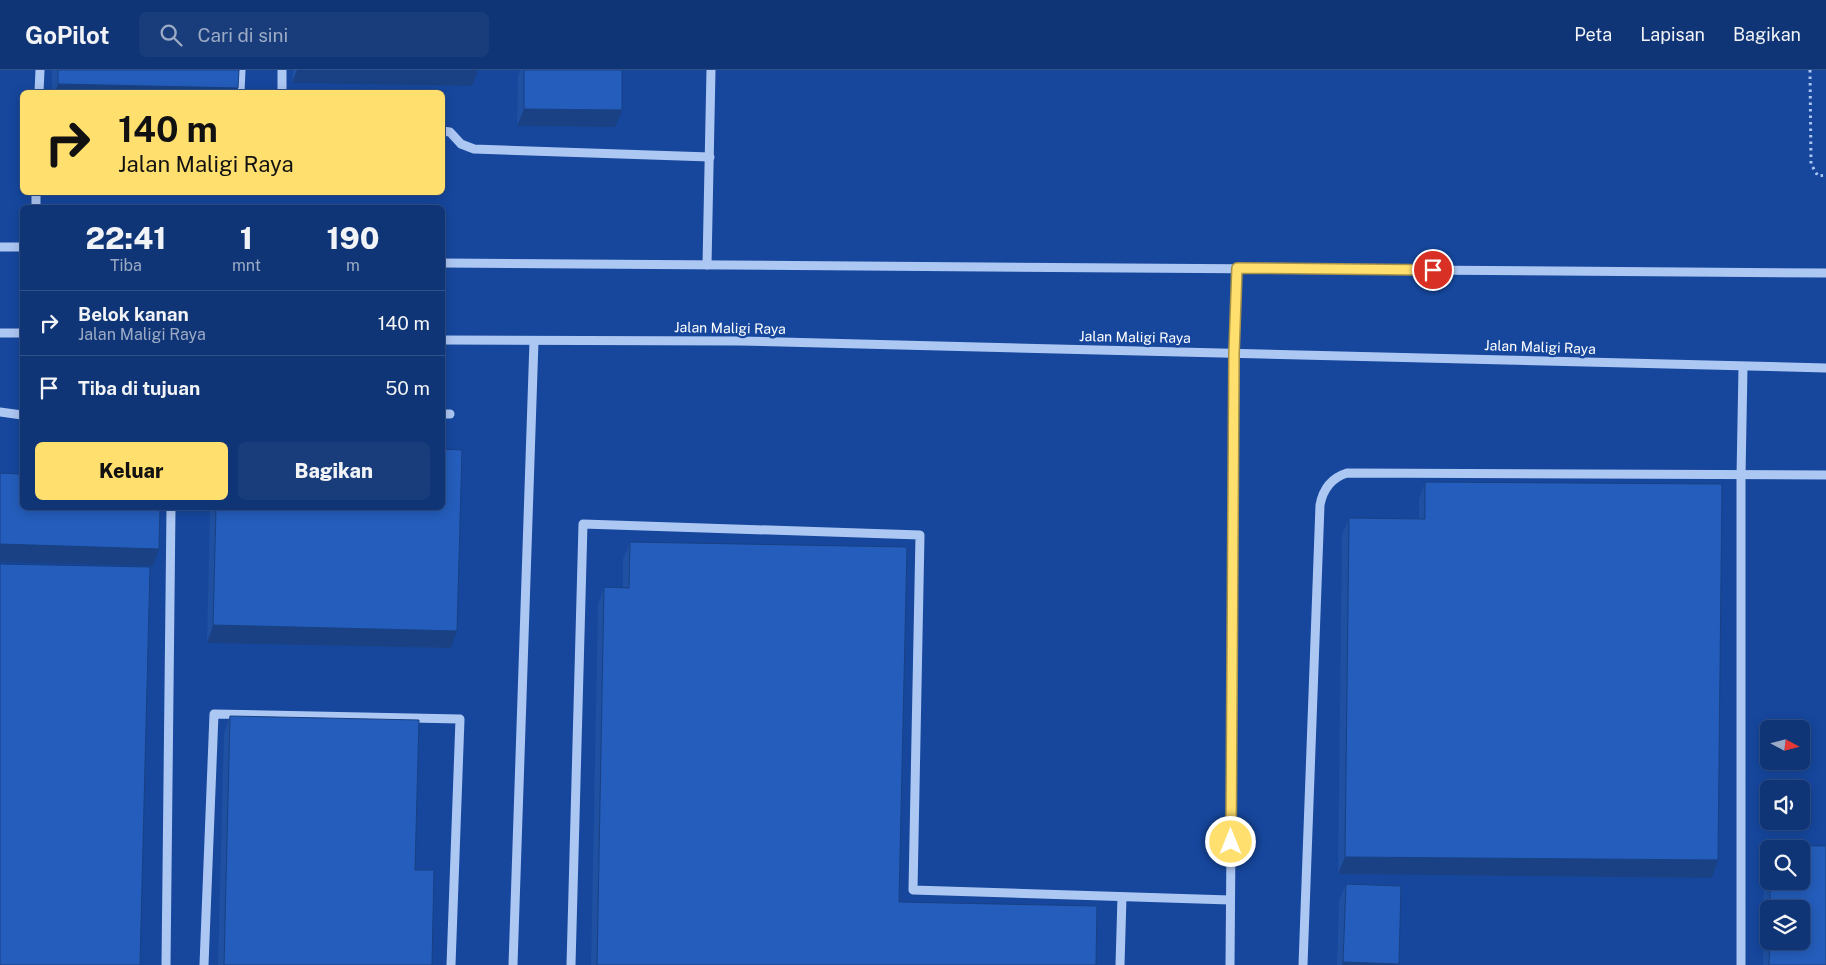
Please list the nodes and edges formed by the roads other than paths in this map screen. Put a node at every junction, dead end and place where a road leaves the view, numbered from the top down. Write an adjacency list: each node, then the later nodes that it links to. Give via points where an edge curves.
1 (40, 70): 5 (street)
2 (241, 70): 6 (street)
3 (282, 70): 7 (street)
4 (711, 70): 9 (street)
5 (39, 90)
6 (240, 90)
7 (282, 90)
8 (445, 132): 9 (street, via 450,132 461,144 474,149)
9 (710, 157): 13 (street)
10 (0, 246): 11 (street)
11 (20, 248)
12 (445, 262): 13 (street)
13 (707, 265): 14 (street)
14 (1237, 268): 15 (street); 20 (street)
15 (1826, 273)
16 (0, 333): 17 (street)
17 (20, 334)
18 (445, 340): 19 (street, Jalan Maligi Raya)
19 (534, 341): 20 (street, Jalan Maligi Raya, via 739,341); 33 (street)
20 (1234, 353): 21 (street, Jalan Maligi Raya); 29 (street)
21 (1743, 367): 22 (street, Jalan Maligi Raya); 26 (street)
22 (1826, 368)
23 (0, 412): 24 (street)
24 (20, 415)
25 (1826, 475): 26 (street)
26 (1740, 476): 37 (street, via 1347,472 1329,483 1320,505); 38 (street)
27 (172, 510): 30 (street)
28 (1122, 897): 29 (street); 34 (street, via 913,890 920,535 583,524); 35 (street)
29 (1230, 900): 36 (street)
30 (166, 965)
31 (204, 965): 32 (street, via 214,714 460,719)
32 (451, 965)
33 (512, 965)
34 (571, 965)
35 (1120, 965)
36 (1230, 965)
37 (1303, 965)
38 (1741, 965)

